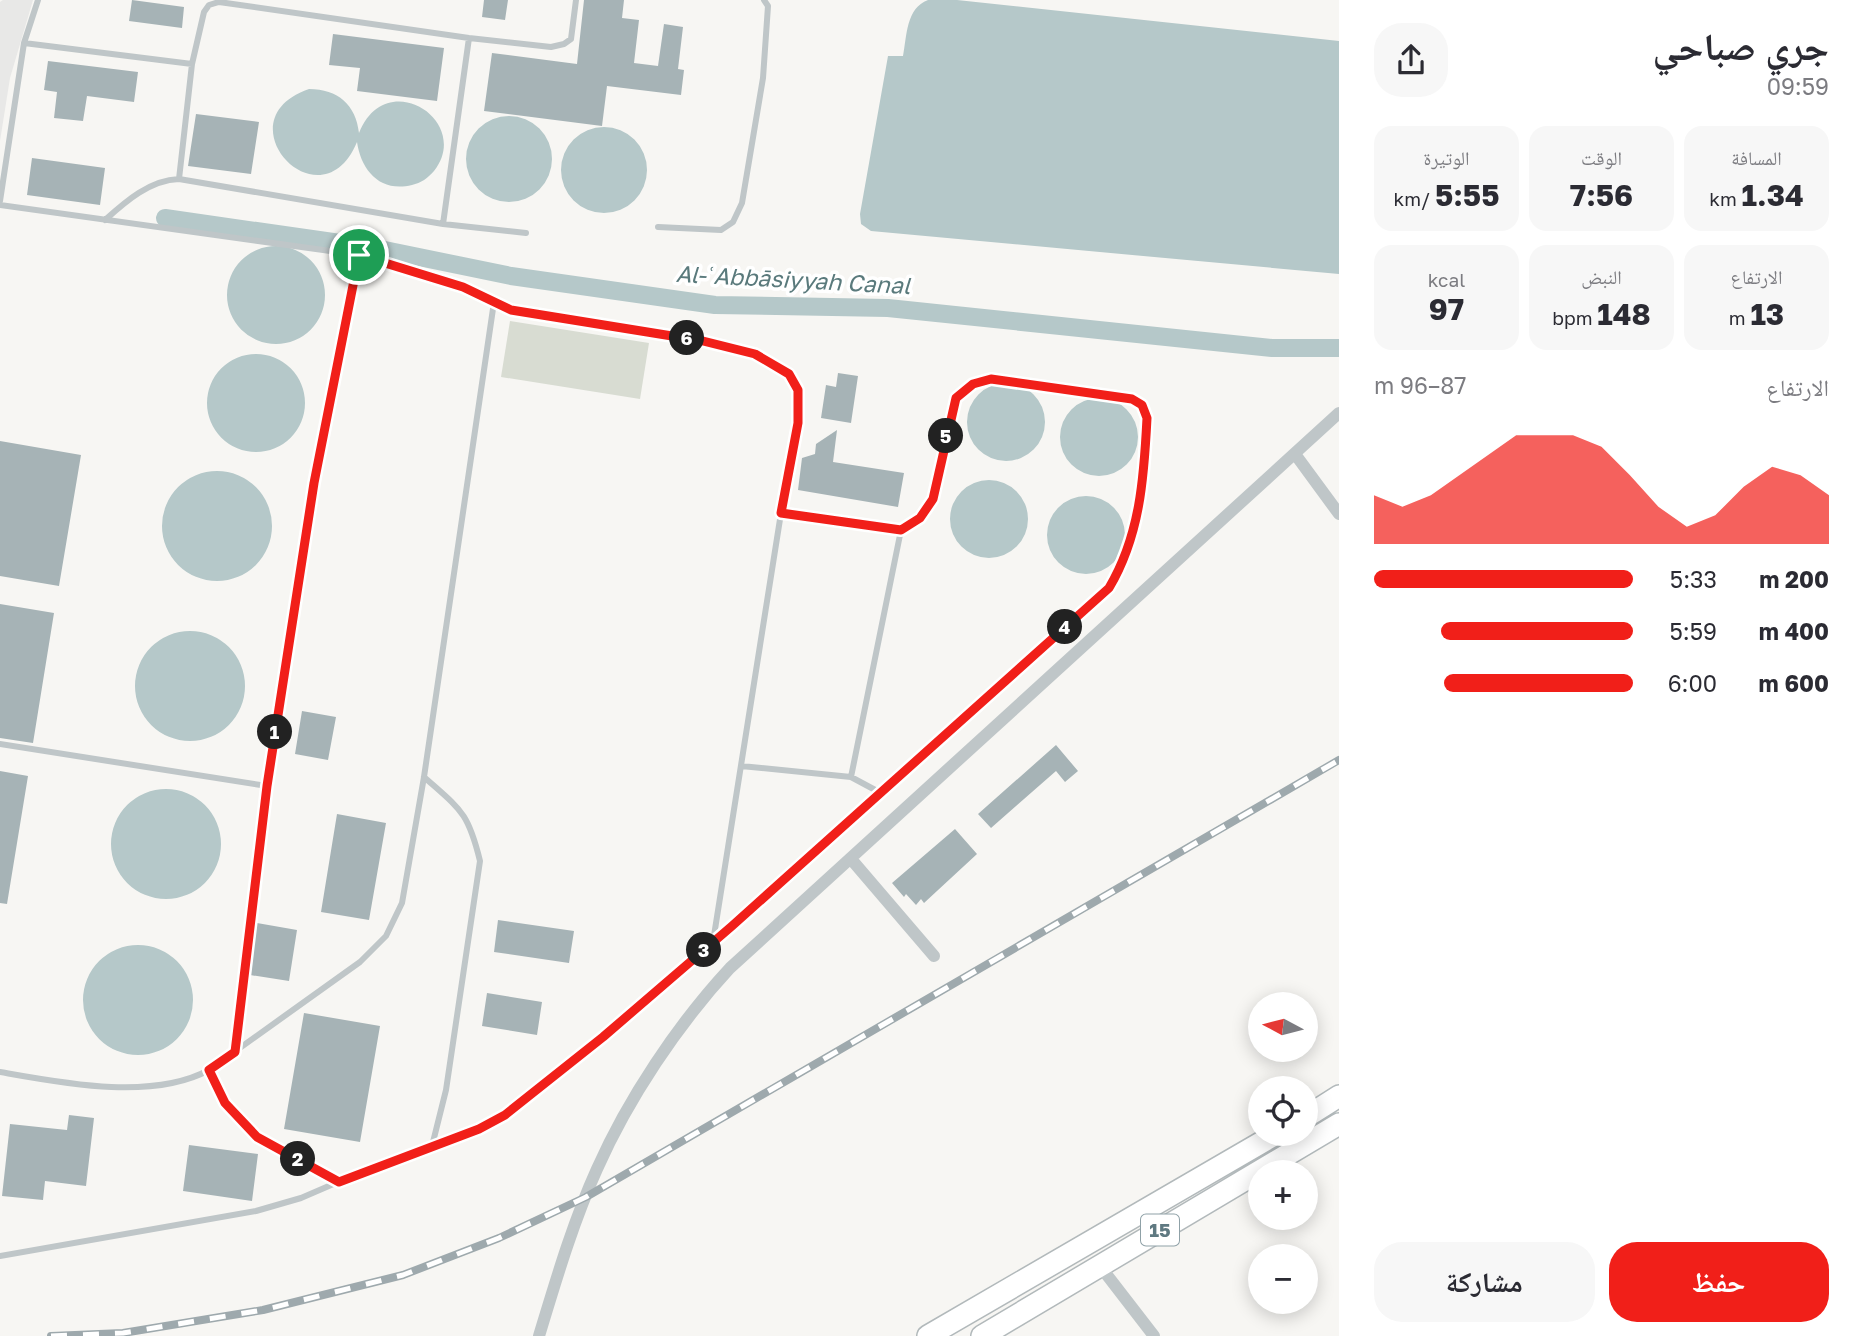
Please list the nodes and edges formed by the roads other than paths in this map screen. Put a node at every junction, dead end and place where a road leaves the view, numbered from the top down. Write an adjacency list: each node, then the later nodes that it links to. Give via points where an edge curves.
1 (38, 0): 5 (lane)
2 (576, 0): 4 (lane, via 571,39 564,44 551,47)
3 (764, 0): 11 (lane, via 768,6 763,78 742,203 733,222 721,230)
4 (469, 38): 6 (lane, via 219,2 204,12); 10 (lane)
5 (24, 43): 6 (lane); 8 (lane)
6 (192, 64): 7 (lane)
7 (179, 178): 9 (lane, via 149,187); 10 (lane)
8 (0, 203): 9 (lane)
9 (105, 220): 13 (lane)
10 (443, 224): 12 (lane)
11 (658, 228)
12 (526, 233)
13 (359, 255): 14 (lane, via 463,287); 24 (lane, via 314,483)
14 (494, 302): 17 (lane, via 511,310 703,341 755,354 789,374 798,390 798,423); 22 (lane)
15 (1339, 413): 16 (street)
16 (1295, 454): 18 (street); 26 (street)
17 (781, 513): 19 (lane); 21 (lane)
18 (1339, 514)
19 (901, 530): 23 (lane); 25 (lane, via 920,518 933,499 956,398 973,384 991,379 1132,399 1142,405 1147,418 1138,519 1109,588)
20 (0, 744): 24 (lane)
21 (741, 766): 23 (lane); 27 (lane)
22 (424, 777): 29 (lane, via 402,903 386,936 360,962); 36 (lane, via 463,811 480,861 446,1090)
23 (851, 777): 25 (lane)
24 (267, 786): 29 (lane)
25 (879, 792): 27 (lane)
26 (851, 859): 28 (street); 44 (street, via 730,968 673,1039 597,1169)
27 (713, 942): 36 (lane, via 505,1115)
28 (934, 956)
29 (235, 1052): 30 (lane)
30 (209, 1070): 31 (lane, via 194,1079 155,1086); 40 (lane, via 225,1103 257,1137)
31 (0, 1072)
32 (1339, 1097): 33 (highway)
33 (1318, 1110)
34 (1339, 1124): 35 (highway, 15)
35 (1318, 1132)
36 (432, 1146): 40 (lane)
37 (1254, 1146): 39 (highway, 15)
38 (1288, 1146): 41 (highway, 15)
39 (1220, 1165): 41 (highway, via 1231,1174); 45 (highway, 15)
40 (339, 1182): 42 (lane, via 256,1212)
41 (1230, 1189): 43 (highway, 15)
42 (0, 1256)
43 (1100, 1266): 46 (highway, 15); 47 (street)
44 (539, 1336)
45 (928, 1336)
46 (982, 1336)
47 (1154, 1336)

